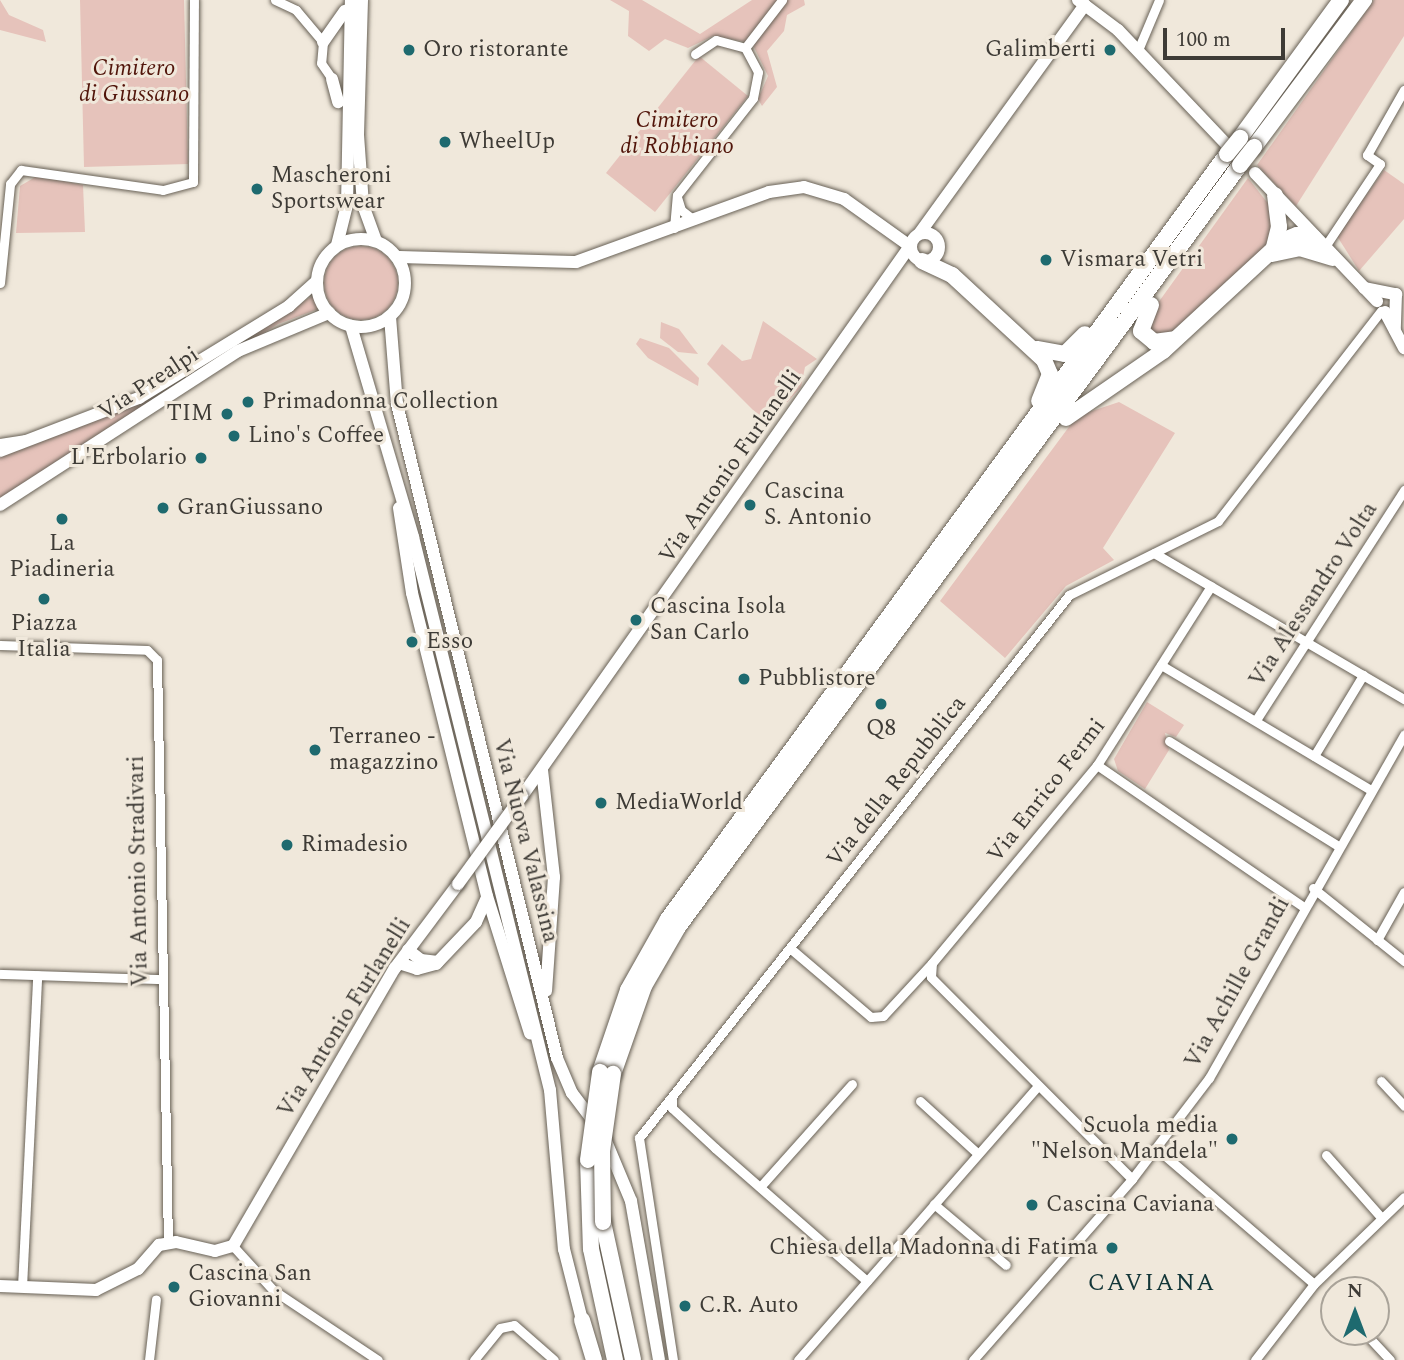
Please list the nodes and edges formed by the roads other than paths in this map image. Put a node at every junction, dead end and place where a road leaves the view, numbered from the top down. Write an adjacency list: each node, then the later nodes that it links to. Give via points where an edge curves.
1 (194, 0): 38 (street, via 193,182 163,190 21,170 10,184)
2 (275, 0): 10 (street, via 296,10)
3 (349, 0): 10 (main road, via 342,19); 16 (main road)
4 (362, 0): 26 (main road, via 358,135 363,205)
5 (782, 0): 11 (street)
6 (1159, 0): 12 (street)
7 (1341, 0): 17 (highway)
8 (1364, 0): 17 (highway, bridge, via 1254,147)
9 (1085, 4): 12 (main road); 21 (main road, Via Antonio Furlanelli)
10 (323, 41): 14 (street, via 321,63)
11 (745, 48): 13 (street, via 716,40); 19 (street, via 758,72 753,98)
12 (1138, 50): 17 (main road)
13 (695, 54)
14 (332, 79): 16 (main road)
15 (1404, 90): 27 (street, via 1367,155 1380,164 1338,221)
16 (344, 124): 29 (main road, via 347,205)
17 (1234, 151): 22 (highway); 37 (highway)
18 (1255, 173): 20 (main road)
19 (677, 195): 23 (street, via 681,210); 24 (street)
20 (1275, 195): 27 (main road); 30 (highway, via 1279,227)
21 (937, 209): 25 (main road, Via Antonio Furlanelli); 28 (main road, Via Antonio Furlanelli)
22 (1202, 218): 44 (highway, via 1195,246 1140,324 1148,340); 52 (highway)
23 (695, 221): 24 (main road); 25 (main road, via 769,192 804,187 844,199 895,234)
24 (674, 228): 33 (main road, via 576,262)
25 (914, 239): 28 (main road); 32 (main road); 34 (main road, Via Antonio Furlanelli)
26 (376, 241): 29 (main road); 31 (main road)
27 (1313, 242): 30 (highway, via 1288,237); 40 (main road, via 1364,288)
28 (936, 243): 32 (main road); 35 (highway)
29 (337, 245): 36 (main road, via 320,264)
30 (1272, 254): 44 (highway)
31 (397, 257): 33 (main road); 39 (main road)
32 (922, 261): 34 (main road); 35 (highway)
33 (447, 262): 39 (main road, via 418,271)
34 (894, 271): 67 (main road, Via Antonio Furlanelli)
35 (952, 275): 45 (highway)
36 (316, 282): 41 (main road); 47 (main road, Via Prealpi, via 289,306 139,398)
37 (1134, 282): 45 (highway, via 1116,295 1072,351 1051,355); 54 (highway)
38 (0, 283)
39 (404, 292): 42 (main road)
40 (1390, 301): 46 (main road); 55 (street, Via della Repubblica, via 1366,325 1218,521)
41 (329, 313): 43 (main road); 53 (main road, Via Prealpi, via 238,351)
42 (390, 317): 43 (main road); 88 (main road, Via Nuova Valassina, via 393,386 405,442)
43 (351, 326): 50 (main road, Via Nuova Valassina)
44 (1175, 339): 52 (highway, via 1078,406)
45 (1033, 346): 54 (highway, via 1049,367 1045,390 970,496)
46 (1404, 348)
47 (28, 439): 48 (street); 49 (main road, Via Prealpi)
48 (0, 443)
49 (0, 451)
50 (395, 473): 74 (main road, via 412,593); 89 (main road, Via Nuova Valassina)
51 (1404, 490): 57 (street, Via Alessandro Volta)
52 (998, 497): 90 (highway, via 678,927 644,986)
53 (0, 505)
54 (963, 522): 90 (highway, via 662,929 628,990)
55 (1154, 553): 56 (street); 79 (street, Via della Repubblica, via 1069,595)
56 (1211, 586): 57 (street); 59 (street, Via Enrico Fermi)
57 (1308, 641): 60 (street); 62 (street, Via Alessandro Volta)
58 (0, 645): 87 (street, Via Antonio Stradivari, via 147,650 157,660)
59 (1161, 665): 62 (street); 66 (street, Via Enrico Fermi)
60 (1363, 675): 61 (street); 65 (street)
61 (1404, 699)
62 (1256, 720): 65 (street)
63 (1404, 735): 68 (street, Via Achille Grandi)
64 (1169, 741): 71 (street)
65 (1314, 755): 68 (street)
66 (1097, 765): 75 (street); 84 (street, Via Enrico Fermi)
67 (543, 766): 69 (main road, Via Antonio Furlanelli); 70 (main road)
68 (1371, 790): 71 (street, Via Achille Grandi)
69 (524, 794): 70 (main road); 80 (main road, Via Antonio Furlanelli, bridge)
70 (541, 803): 88 (main road, via 554,877)
71 (1337, 845): 72 (street, Via Achille Grandi)
72 (1313, 888): 75 (street, Via Achille Grandi); 78 (street)
73 (1404, 892): 78 (street)
74 (487, 896): 76 (main road); 77 (main road)
75 (1302, 906): 97 (street, Via Achille Grandi, via 1226,1052)
76 (466, 934): 77 (main road, via 481,929); 82 (main road)
77 (499, 937): 89 (main road)
78 (1377, 940): 81 (street)
79 (791, 949): 84 (street, Via Enrico Fermi, via 871,1017 883,1016); 94 (street, Via della Repubblica)
80 (408, 950): 82 (main road, via 421,960); 83 (main road, Via Antonio Furlanelli)
81 (1404, 961)
82 (438, 962): 83 (main road, via 417,970)
83 (399, 963): 106 (main road, Via Antonio Furlanelli)
84 (932, 963): 93 (street, via 931,977)
85 (0, 974): 86 (street)
86 (37, 975): 87 (street); 111 (street)
87 (160, 979): 105 (street, Via Antonio Stradivari)
88 (546, 1012): 122 (main road, Via Nuova Valassina, via 564,1078 603,1134 631,1201)
89 (543, 1064): 113 (main road, Via Nuova Valassina, via 553,1107 564,1249)
90 (607, 1073): 120 (highway, bridge, via 587,1160 591,1249); 121 (highway, bridge, via 603,1222)
91 (1381, 1081): 96 (street)
92 (852, 1084): 101 (street)
93 (1038, 1086): 98 (street); 100 (street)
94 (672, 1099): 101 (street, via 672,1108); 123 (street, Via della Repubblica, via 636,1146)
95 (920, 1101): 98 (street)
96 (1404, 1106)
97 (1156, 1149): 100 (street, Via Achille Grandi); 109 (street)
98 (977, 1153): 103 (street)
99 (1326, 1155): 104 (street)
100 (1132, 1179): 125 (street, Via Achille Grandi)
101 (760, 1187): 108 (street)
102 (1404, 1198): 104 (street)
103 (933, 1204): 107 (street); 108 (street)
104 (1380, 1216): 109 (street)
105 (167, 1243): 106 (main road, via 215,1251); 111 (main road, via 125,1278 96,1290)
106 (233, 1246): 116 (street, via 273,1290)
107 (1006, 1265)
108 (867, 1281): 124 (street)
109 (1314, 1284): 126 (street)
110 (0, 1286): 111 (main road)
111 (22, 1287)
112 (156, 1299): 115 (street)
113 (582, 1320): 119 (highway)
114 (1377, 1346): 127 (street)
115 (149, 1360)
116 (377, 1360)
117 (474, 1360): 118 (street, via 500,1328 527,1331)
118 (554, 1360)
119 (594, 1360)
120 (615, 1360)
121 (633, 1360)
122 (659, 1360)
123 (673, 1360)
124 (798, 1360)
125 (972, 1360)
126 (1255, 1360)
127 (1390, 1360)

